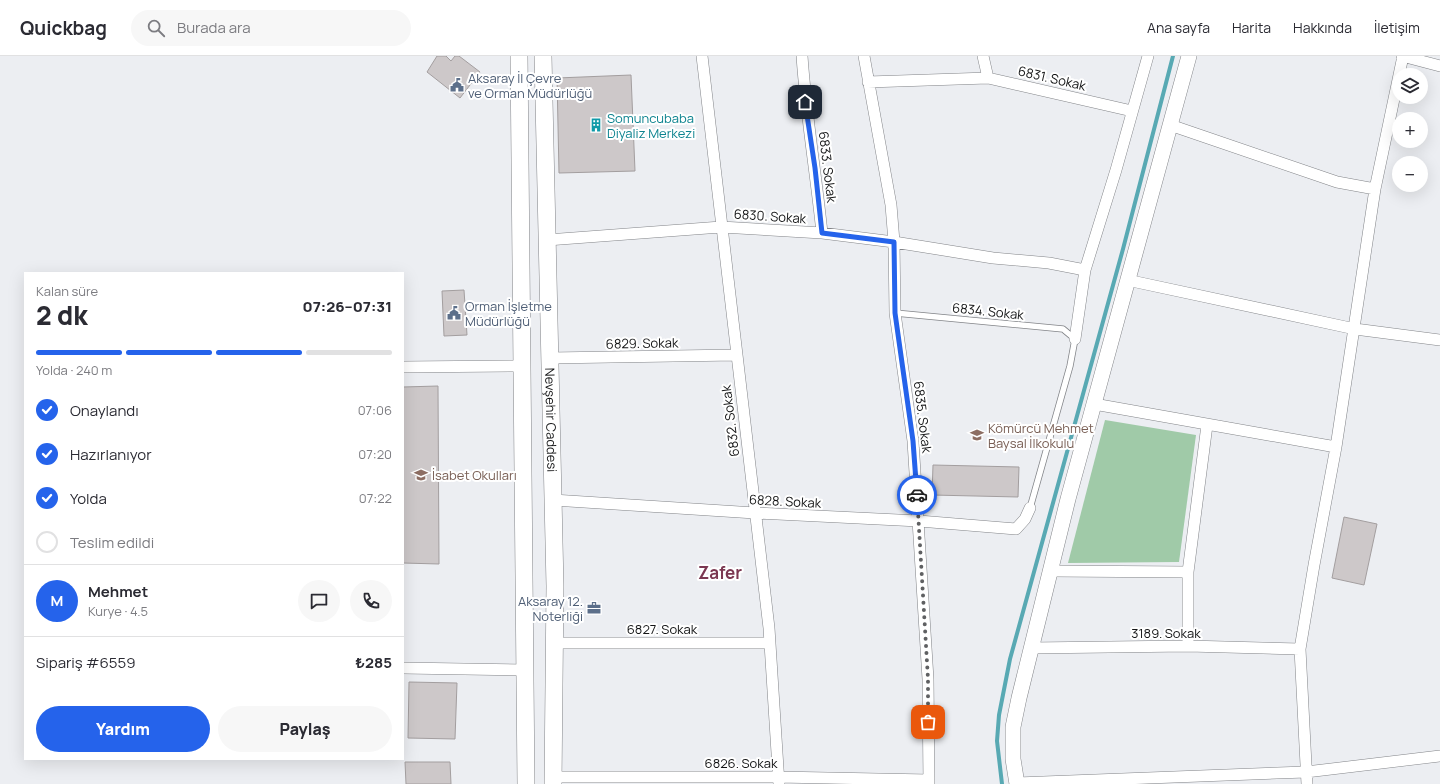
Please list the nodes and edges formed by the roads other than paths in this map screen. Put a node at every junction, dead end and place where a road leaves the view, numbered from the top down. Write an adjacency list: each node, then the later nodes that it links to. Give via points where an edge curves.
1 (518, 56): 28 (main road)
2 (543, 56): 18 (main road, Nevşehir Caddesi)
3 (702, 56): 16 (street, 6832. Sokak)
4 (802, 56): 17 (street, 6833. Sokak, via 805,102)
5 (864, 56): 12 (street, 6835. Sokak)
6 (983, 56): 11 (street)
7 (1148, 56): 13 (street)
8 (1189, 56): 14 (street)
9 (1402, 56): 10 (street); 15 (street)
10 (1440, 66)
11 (988, 78): 12 (street, 6831. Sokak); 13 (street, 6831. Sokak)
12 (868, 82): 19 (street, 6835. Sokak, via 891,206)
13 (1132, 111): 20 (street)
14 (1170, 125): 15 (street, via 1337,182); 21 (street)
15 (1375, 189): 23 (street)
16 (721, 227): 17 (street, 6830. Sokak); 18 (street, 6830. Sokak); 26 (street, 6832. Sokak)
17 (822, 233): 19 (street, 6830. Sokak)
18 (547, 240): 27 (main road, Nevşehir Caddesi)
19 (894, 242): 20 (street, 6830. Sokak); 22 (street, 6835. Sokak)
20 (1085, 270): 24 (street)
21 (1127, 280): 23 (street); 30 (street)
22 (895, 313): 24 (lane, 6834. Sokak, via 1063,329); 36 (street, 6835. Sokak, via 913,441)
23 (1355, 329): 25 (street); 32 (street)
24 (1075, 339): 34 (lane, via 1070,366)
25 (1440, 340)
26 (736, 355): 27 (street, 6829. Sokak); 35 (street, 6832. Sokak)
27 (550, 358): 33 (main road, Nevşehir Caddesi)
28 (522, 366): 29 (street); 45 (main road)
29 (404, 367)
30 (1094, 404): 31 (street); 37 (street)
31 (1207, 424): 32 (street); 38 (street)
32 (1336, 447): 43 (street)
33 (553, 500): 35 (street, 6828. Sokak); 39 (main road, Nevşehir Caddesi)
34 (1030, 508): 36 (street, 6828. Sokak, via 1016,529)
35 (755, 513): 36 (street, 6828. Sokak); 40 (street, 6832. Sokak)
36 (919, 521): 51 (street, 6835. Sokak, via 928,679)
37 (1051, 571): 38 (street); 42 (street)
38 (1188, 572): 41 (street)
39 (554, 643): 40 (street, 6827. Sokak); 49 (main road, Nevşehir Caddesi)
40 (770, 643): 48 (street, 6832. Sokak)
41 (1188, 646): 42 (street, 3189. Sokak); 43 (street, 3189. Sokak)
42 (1032, 648): 53 (street, via 1013,727 1013,759)
43 (1300, 649): 47 (street)
44 (404, 668): 45 (street)
45 (525, 670): 52 (main road)
46 (1440, 756): 47 (street)
47 (1306, 772): 50 (street); 54 (street)
48 (778, 780): 49 (street, 6826. Sokak); 51 (street, 6826. Sokak)
49 (553, 781)
50 (1146, 781): 53 (street)
51 (929, 782)
52 (526, 784)
53 (1017, 784)
54 (1307, 784)

